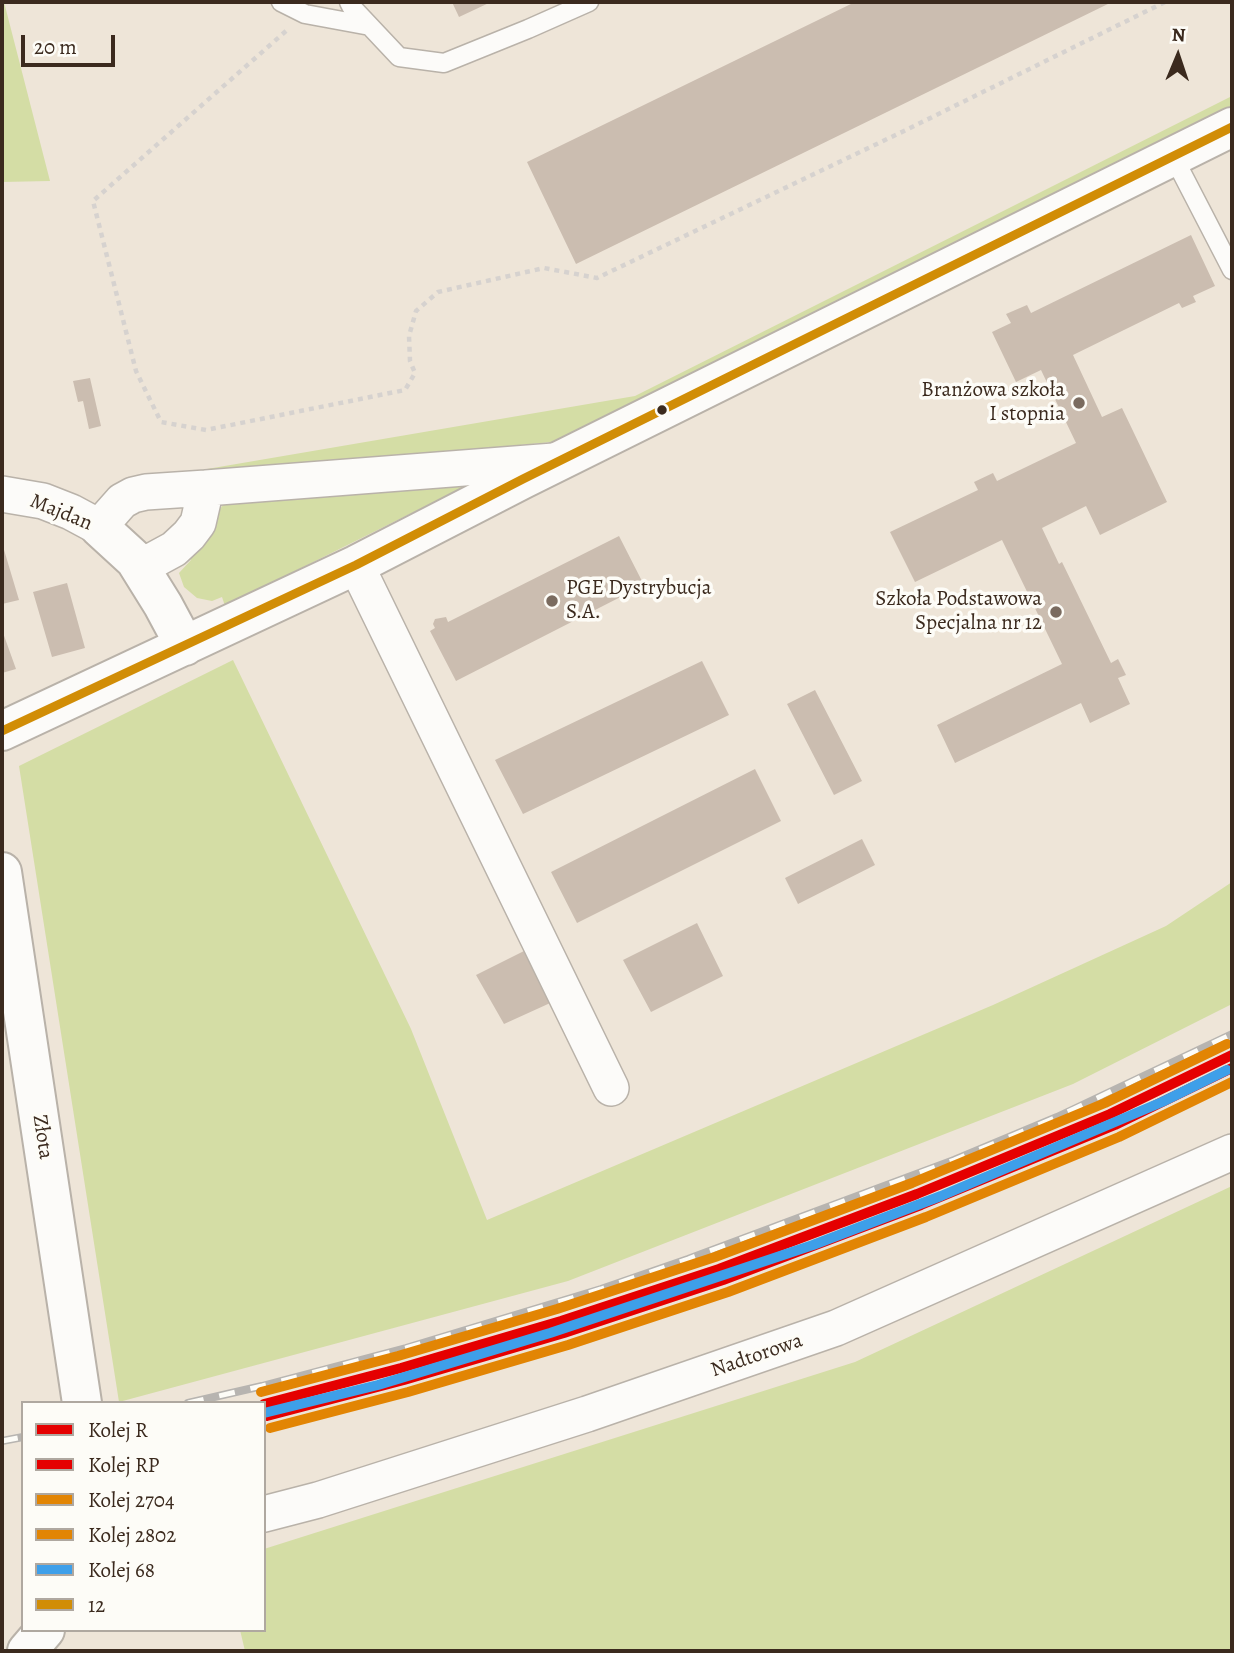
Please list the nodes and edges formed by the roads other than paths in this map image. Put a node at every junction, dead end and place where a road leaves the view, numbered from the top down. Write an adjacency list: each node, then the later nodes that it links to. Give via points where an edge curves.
1 (281, 2): 4 (lane, via 306,14)
2 (349, 2): 4 (lane)
3 (589, 2): 4 (lane, via 444,63 399,57)
4 (370, 26)
5 (1232, 127): 6 (street)
6 (1173, 156): 7 (lane); 8 (street)
7 (1232, 270)
8 (561, 460): 9 (street); 12 (street)
9 (206, 488): 11 (street, via 133,495); 13 (street, via 198,523 189,535)
10 (2, 494): 11 (street, Majdan, via 43,502)
11 (99, 527): 13 (street, Majdan)
12 (355, 565): 14 (street); 17 (street)
13 (139, 568): 14 (street, Majdan)
14 (185, 646): 15 (street)
15 (2, 731)
16 (2, 872): 19 (street, Złota)
17 (611, 1088)
18 (1232, 1152): 20 (street, Nadtorowa, via 836,1328 587,1414)
19 (82, 1401)
20 (266, 1513)
21 (44, 1632): 22 (street)
22 (27, 1651)

